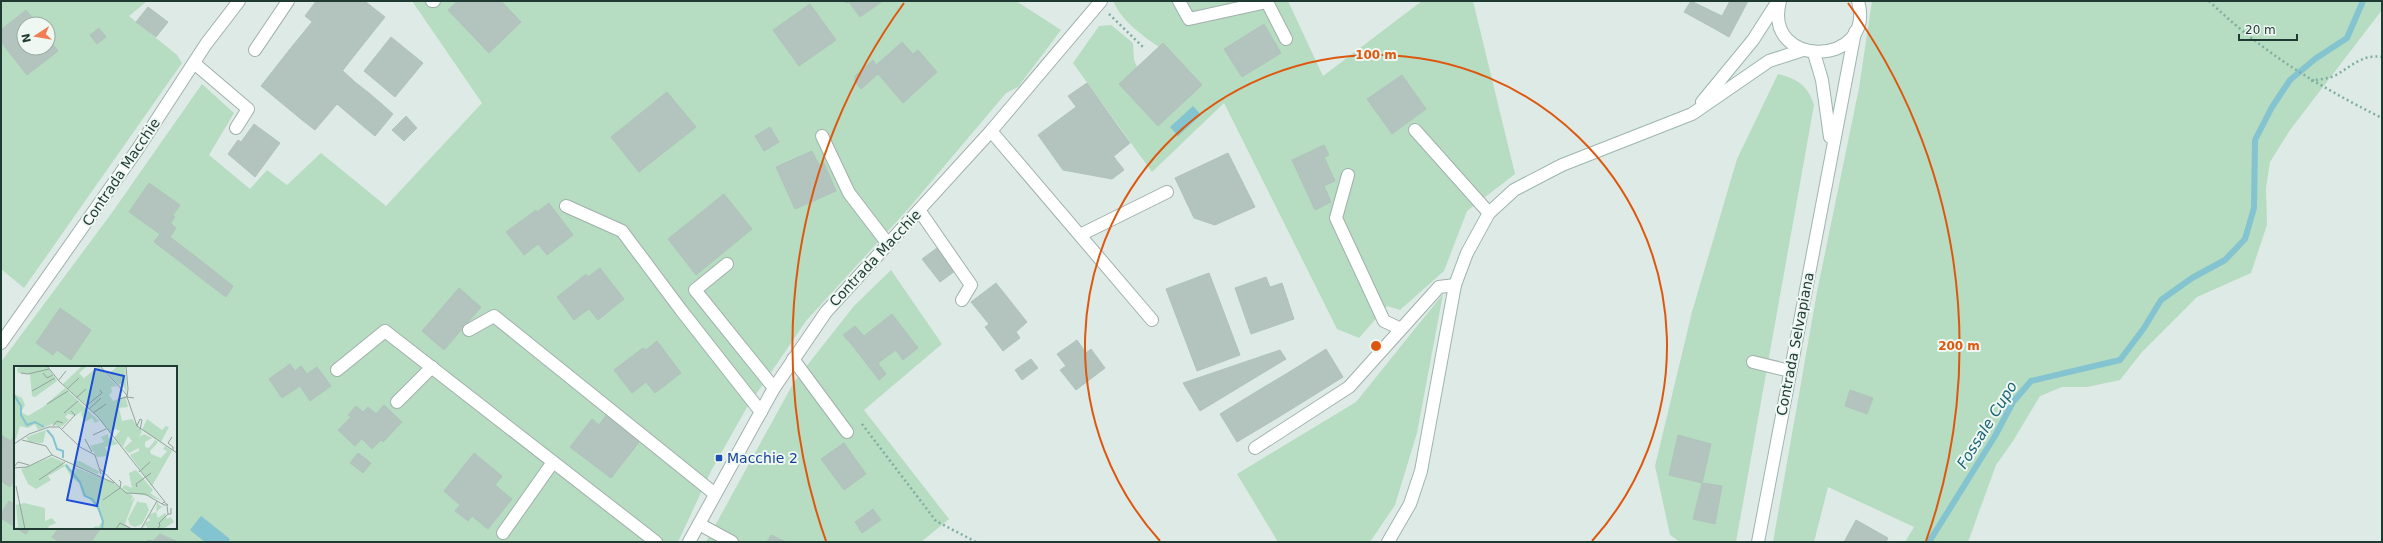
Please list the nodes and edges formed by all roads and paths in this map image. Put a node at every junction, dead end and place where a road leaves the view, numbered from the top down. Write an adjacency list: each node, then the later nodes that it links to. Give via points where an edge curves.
1 (240, 1): 14 (main road, Contrada Macchie)
2 (288, 1): 11 (main road)
3 (1179, 1): 9 (main road, via 1189,19 1267,2)
4 (1779, 1): 12 (main road, via 1781,27 1790,41); 16 (main road, via 1753,40)
5 (1858, 1): 8 (main road, Contrada Selvapiana, via 1860,14)
6 (2208, 1): 15 (path, via 2276,58)
7 (1100, 2): 10 (path); 20 (main road, Contrada Macchie)
8 (1855, 32): 12 (main road, via 1838,49 1826,53); 22 (main road, Contrada Selvapiana)
9 (1286, 39)
10 (1143, 47)
11 (255, 50)
12 (1808, 52): 16 (main road, via 1769,61); 22 (main road, Contrada Selvapiana, via 1822,80)
13 (2382, 57): 15 (path, via 2373,56 2357,61 2335,76)
14 (194, 63): 18 (main road, via 248,108); 36 (main road, Contrada Macchie, via 137,150)
15 (2311, 81): 17 (path)
16 (1692, 114): 27 (main road, via 1562,164 1514,190)
17 (2382, 118)
18 (236, 128)
19 (1415, 130): 27 (main road)
20 (992, 131): 26 (main road, Contrada Macchie); 28 (main road)
21 (822, 136): 29 (main road, via 849,193)
22 (1832, 146): 41 (main road, Contrada Selvapiana)
23 (1348, 175): 34 (main road, via 1336,218 1384,321)
24 (1167, 192): 28 (main road)
25 (566, 206): 44 (main road, via 622,231)
26 (920, 210): 29 (main road, Contrada Macchie); 32 (main road, via 971,285)
27 (1489, 213): 31 (main road, via 1467,253)
28 (1080, 235): 33 (main road)
29 (888, 244): 37 (main road, Contrada Macchie, via 826,312)
30 (727, 264): 42 (main road, via 695,290)
31 (1456, 285): 34 (main road, via 1439,286); 56 (main road, via 1421,471 1410,504)
32 (962, 300)
33 (1152, 320)
34 (1401, 329): 47 (main road, via 1349,387)
35 (470, 330): 49 (main road, via 494,316)
36 (1, 343)
37 (793, 359): 42 (main road, Contrada Macchie); 46 (main road)
38 (1753, 362): 41 (main road)
39 (432, 367): 40 (main road, via 385,331); 43 (main road); 48 (main road)
40 (337, 370)
41 (1790, 371): 57 (main road, Contrada Selvapiana)
42 (774, 388): 44 (main road, Contrada Macchie)
43 (397, 402)
44 (760, 412): 49 (main road, Contrada Macchie)
45 (860, 421): 55 (path, via 936,521)
46 (847, 432)
47 (1255, 448)
48 (553, 462): 51 (main road); 52 (main road)
49 (715, 494): 50 (main road, Contrada Macchie)
50 (699, 524): 53 (main road, Contrada Macchie); 54 (main road)
51 (503, 533)
52 (656, 542)
53 (689, 542)
54 (732, 542)
55 (976, 542)
56 (1388, 542)
57 (1758, 542)

